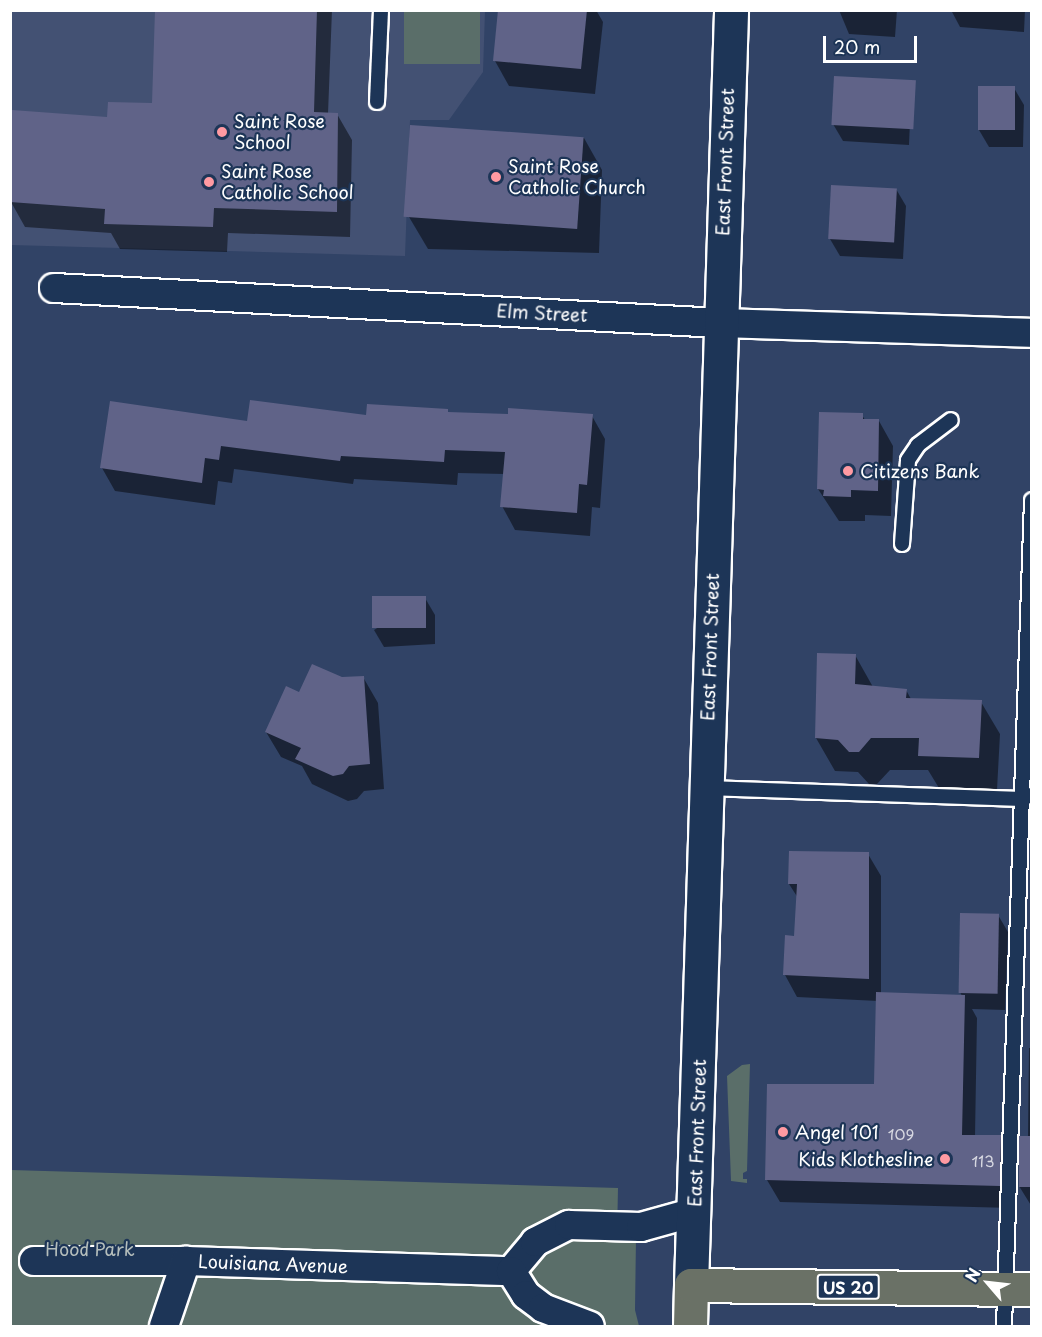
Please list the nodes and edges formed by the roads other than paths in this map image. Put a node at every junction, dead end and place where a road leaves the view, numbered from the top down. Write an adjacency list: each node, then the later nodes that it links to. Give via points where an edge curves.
1 (381, 10): 3 (lane)
2 (730, 10): 5 (main road, East Front Street)
3 (377, 102)
4 (54, 288): 5 (street, Elm Street)
5 (719, 323): 6 (street, Elm Street); 10 (main road, East Front Street)
6 (1032, 333)
7 (951, 420): 9 (lane, via 918,445 908,460)
8 (1032, 500): 11 (lane)
9 (902, 544)
10 (707, 788): 11 (lane); 12 (main road, East Front Street)
11 (1027, 797): 17 (lane, via 1016,1000)
12 (694, 1212): 15 (street, via 641,1227 569,1225 535,1242); 16 (main road, East Front Street)
13 (34, 1261): 14 (street, Louisiana Avenue)
14 (186, 1261): 15 (street, Louisiana Avenue); 18 (street)
15 (511, 1271): 19 (street, via 526,1295 543,1308)
16 (692, 1285): 17 (main road, US 20); 20 (main road)
17 (1018, 1289): 21 (lane)
18 (164, 1326)
19 (590, 1326)
20 (690, 1326)
21 (1004, 1326)

